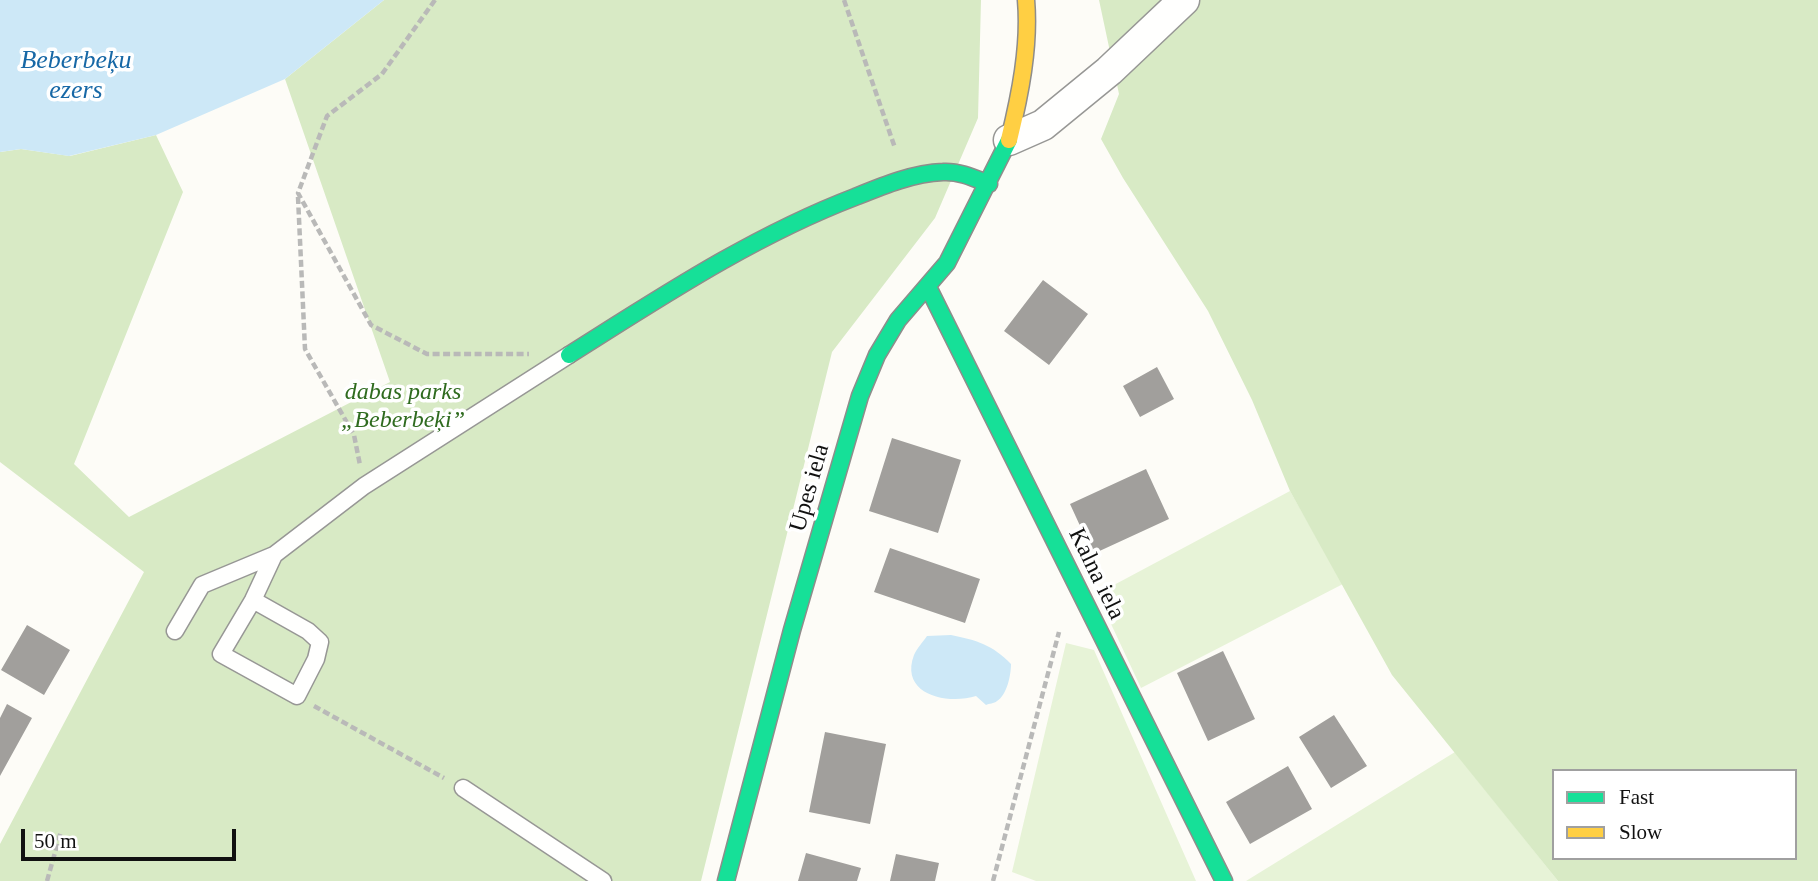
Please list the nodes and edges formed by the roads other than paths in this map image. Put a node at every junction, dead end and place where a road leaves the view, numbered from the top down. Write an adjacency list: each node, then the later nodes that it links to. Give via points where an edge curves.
1 (1026, 0): 3 (street, Upes iela, via 1028,25)
2 (1184, 0): 3 (street, via 1043,125)
3 (1009, 140): 4 (street, Upes iela)
4 (989, 184): 5 (street, Upes iela, via 947,263); 6 (street, via 945,171 836,203 720,261)
5 (928, 287): 12 (street, Upes iela, via 898,320 860,396); 13 (street, Kalna iela)
6 (569, 355): 7 (lane, via 364,486)
7 (274, 555): 8 (lane); 9 (lane, via 202,585)
8 (253, 600): 8 (lane, via 221,654 297,696 320,642)
9 (175, 631)
10 (463, 788): 11 (lane)
11 (603, 881)
12 (726, 881)
13 (1224, 881)

